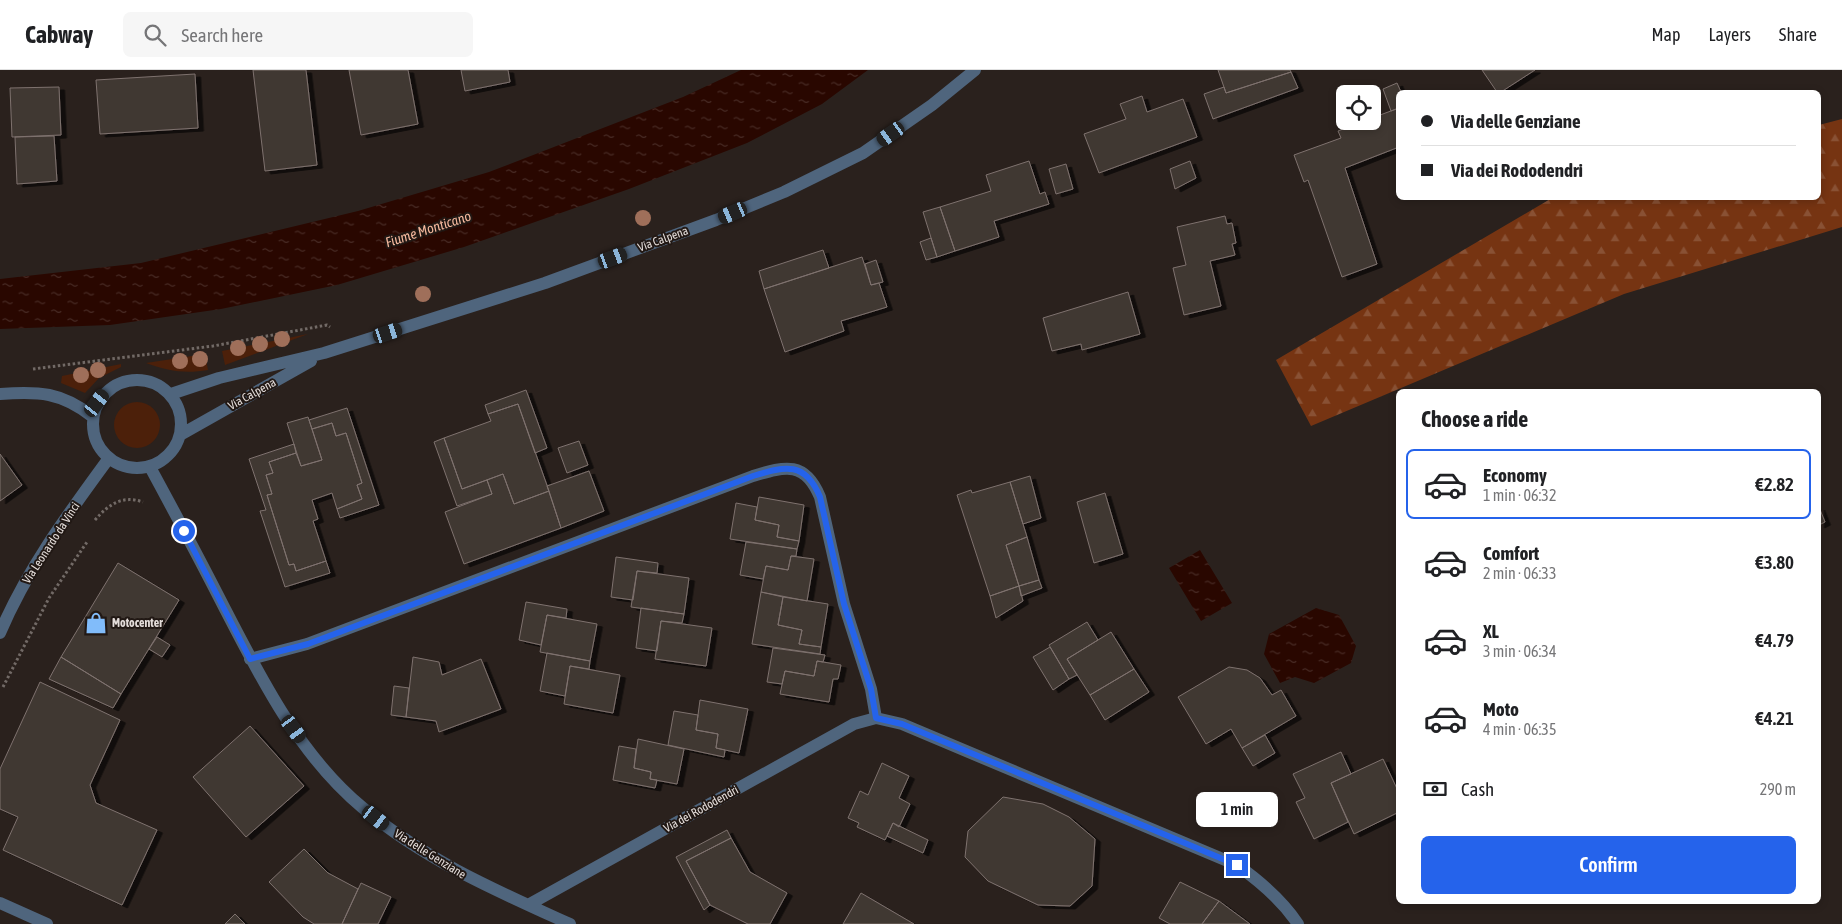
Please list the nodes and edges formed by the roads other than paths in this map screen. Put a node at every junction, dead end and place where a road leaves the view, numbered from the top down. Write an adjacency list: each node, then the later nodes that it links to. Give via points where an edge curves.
1 (975, 70): 2 (street, Via Calpena, via 864,153 784,192 545,283)
2 (324, 353): 4 (street, Via Calpena, via 219,378); 6 (street, Via Calpena)
3 (0, 394): 5 (street, via 50,394 67,399)
4 (171, 394): 5 (street, via 146,380 118,383 97,403); 6 (street, via 179,407)
5 (93, 417): 7 (street, via 93,432 99,447)
6 (180, 435): 8 (street, via 164,460)
7 (109, 458): 8 (street, via 121,466); 9 (street, Via Leonardo da Vinci, via 56,529 12,604)
8 (150, 467): 10 (street, Via delle Genziane)
9 (0, 632)
10 (250, 659): 11 (street, via 308,644 753,476 794,468 813,481 820,497 844,604 871,689); 13 (street, Via delle Genziane, via 283,714 317,760 361,807 405,841 454,871)
11 (876, 718): 13 (street, Via dei Rododendri, via 854,724); 16 (street, Via dei Rododendri, via 902,724 1237,865 1261,882)
12 (0, 903): 14 (street)
13 (528, 905): 15 (street, Via delle Genziane)
14 (47, 924)
15 (570, 924)
16 (1298, 924)

